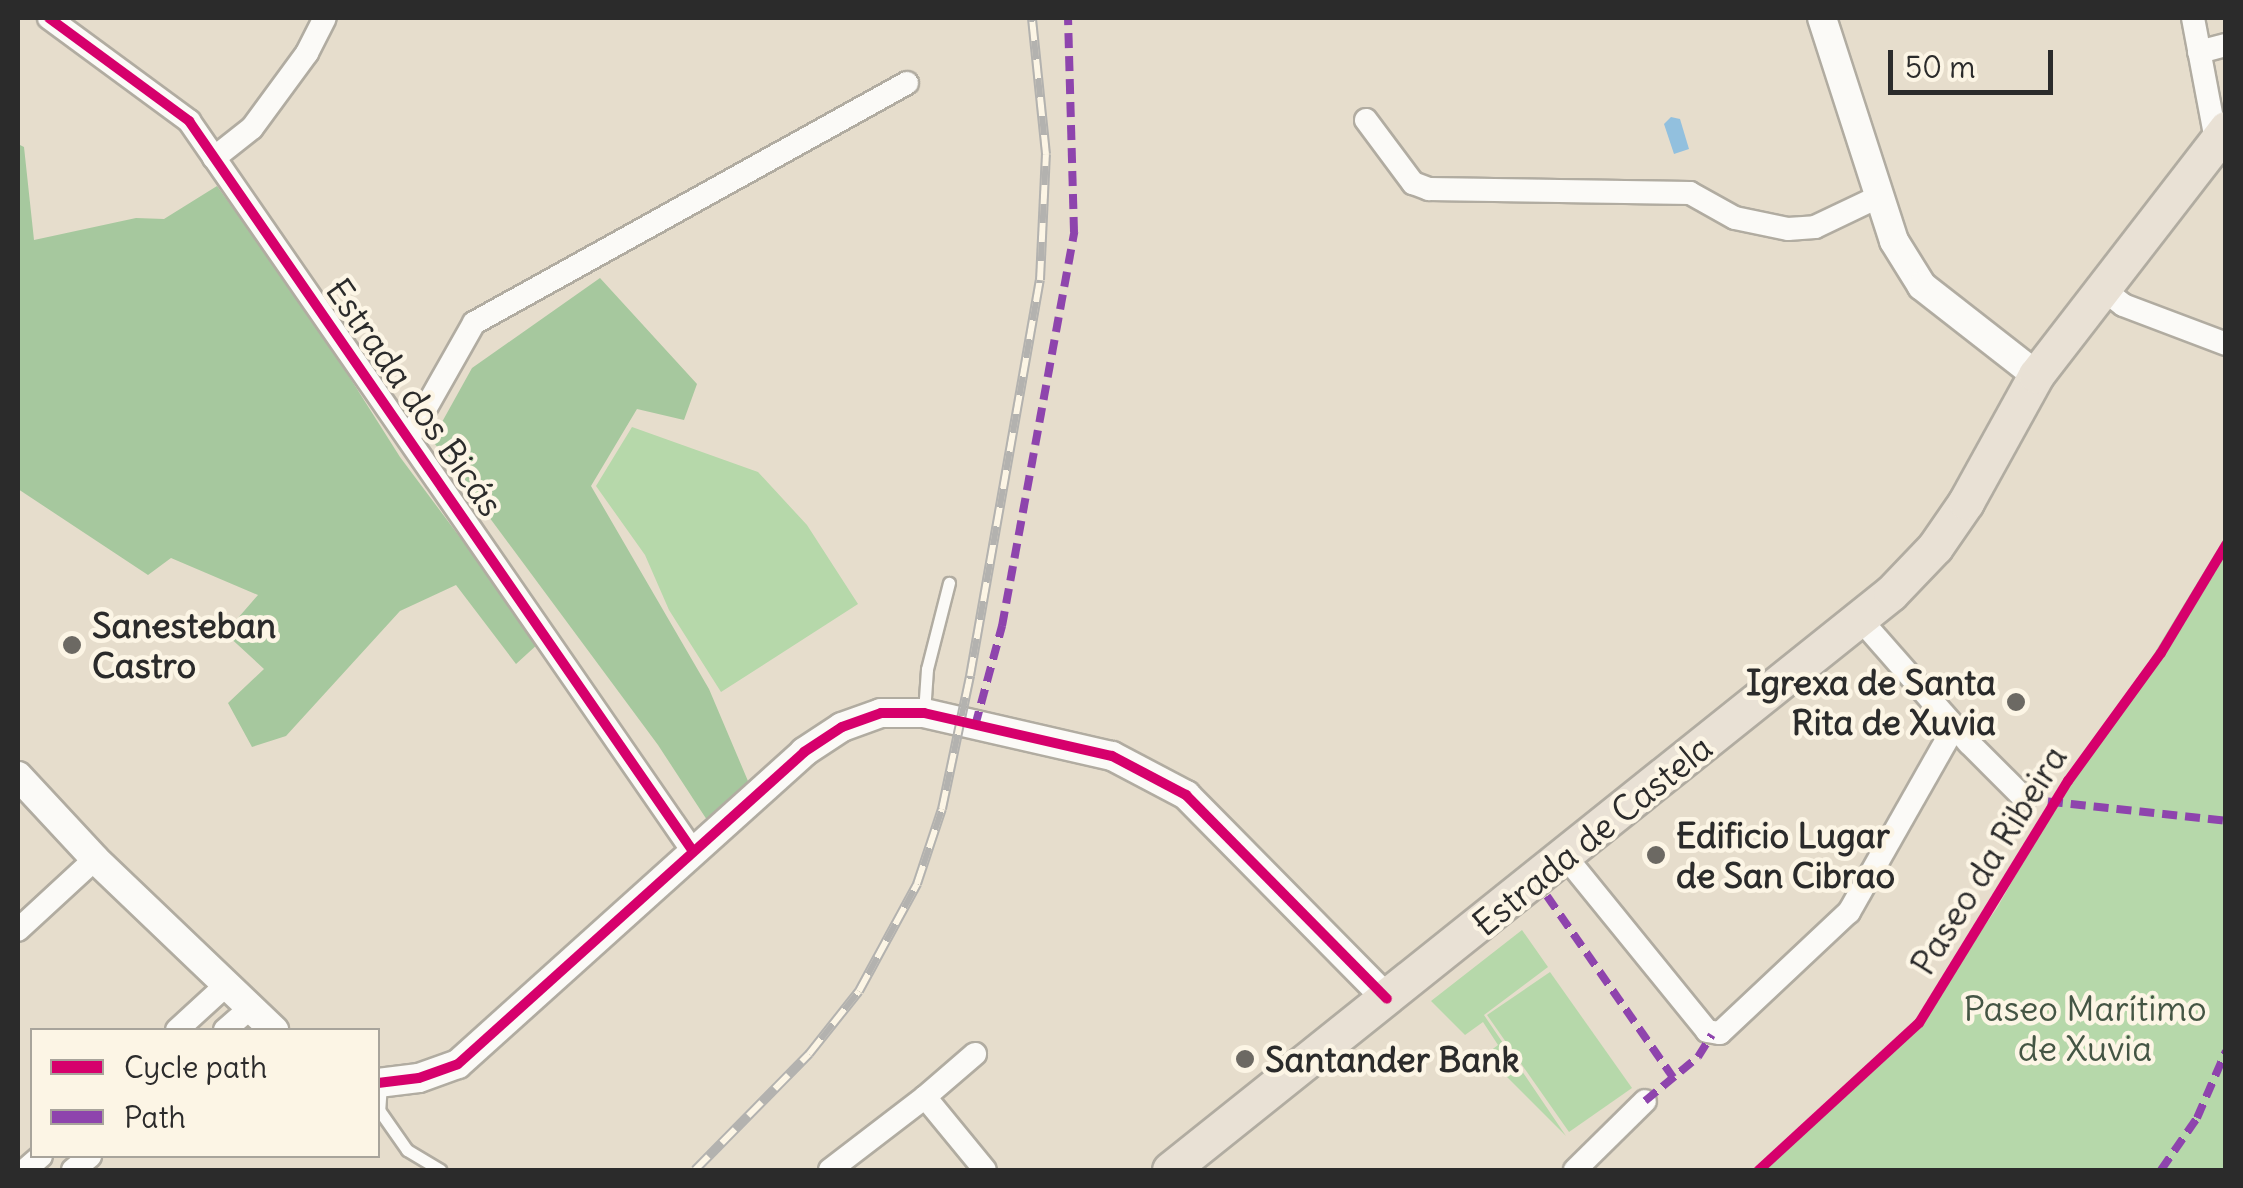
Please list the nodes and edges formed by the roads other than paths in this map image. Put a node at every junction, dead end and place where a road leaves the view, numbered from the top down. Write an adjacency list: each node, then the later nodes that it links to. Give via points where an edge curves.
1 (48, 18): 10 (street, Estrada dos Bicás, via 189,121)
2 (324, 18): 10 (street, via 252,128)
3 (1822, 18): 11 (street)
4 (2193, 18): 6 (street)
5 (2226, 45): 6 (street)
6 (2199, 52): 9 (street)
7 (907, 83): 15 (street, via 474,323)
8 (1366, 120): 11 (street, via 1413,182 1428,189 1690,192 1735,218 1788,229 1814,227)
9 (2221, 134): 12 (main road, Estrada de Castela)
10 (214, 158): 15 (street, Estrada dos Bicás)
11 (1878, 197): 14 (street, via 1894,241 1922,286)
12 (2104, 290): 13 (street, via 2123,306); 14 (main road, Estrada de Castela)
13 (2226, 344)
14 (2036, 375): 17 (main road, Estrada de Castela, via 1935,547)
15 (410, 436): 22 (street, Estrada dos Bicás)
16 (949, 583): 18 (lane, via 927,669)
17 (1860, 619): 19 (street, Paseo da Ribeira); 23 (main road, Estrada de Castela)
18 (924, 713): 22 (street, via 882,713 842,727); 27 (street, via 1112,756 1186,795)
19 (1954, 727): 21 (street, Paseo da Ribeira); 23 (street, via 1849,912 1720,1033 1712,1035)
20 (18, 776): 24 (street)
21 (2025, 799)
22 (692, 850): 33 (street, via 458,1064)
23 (1564, 856): 27 (main road, Estrada de Castela)
24 (95, 859): 25 (street); 26 (street)
25 (18, 930)
26 (225, 986): 28 (street); 29 (street)
27 (1387, 1000): 40 (main road, Estrada de Castela)
28 (248, 1010): 30 (street); 31 (street)
29 (179, 1028)
30 (227, 1028)
31 (271, 1028)
32 (975, 1054): 34 (street)
33 (380, 1083)
34 (925, 1096): 38 (street); 39 (street)
35 (1645, 1101): 41 (street)
36 (380, 1111): 37 (lane, via 408,1150)
37 (440, 1170)
38 (830, 1170)
39 (985, 1170)
40 (1170, 1170)
41 (1576, 1170)

